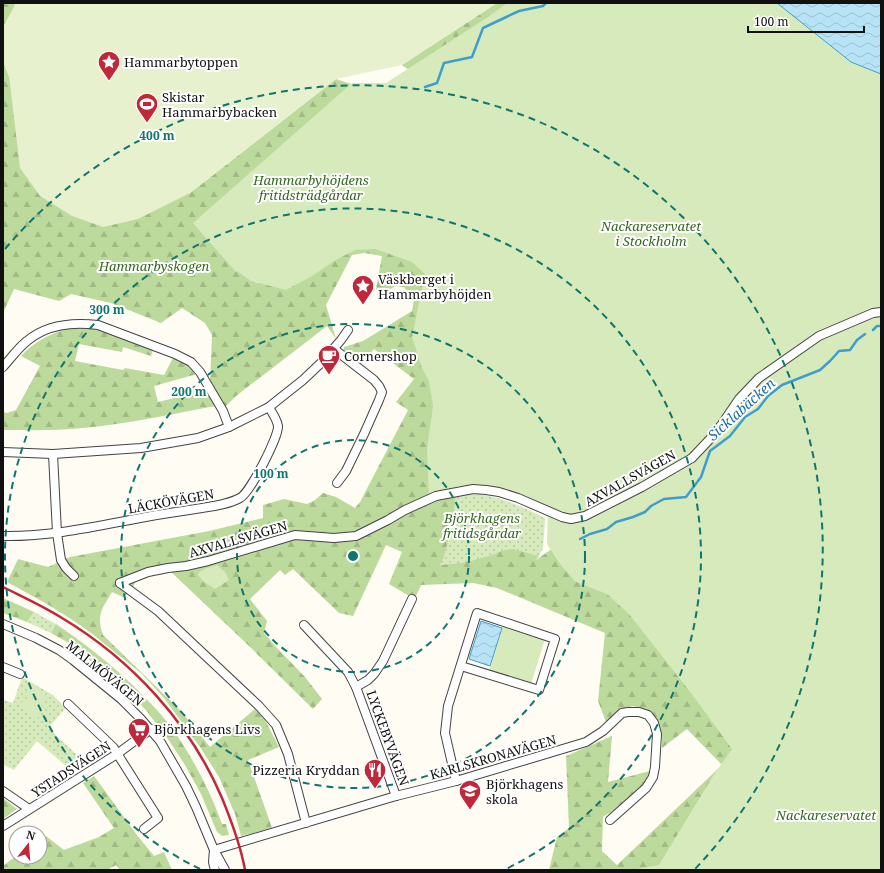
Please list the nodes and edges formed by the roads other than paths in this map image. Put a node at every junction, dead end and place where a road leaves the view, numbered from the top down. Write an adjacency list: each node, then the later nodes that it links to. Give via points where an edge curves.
1 (881, 312): 28 (street, AXVALLSVÄGEN, via 819,336 758,378 738,399 722,424 692,458 585,516 571,519 562,517 499,492 472,489 436,496 356,536 334,538 295,535 208,561 148,572 120,583 158,611 270,717 288,754)
2 (348, 330): 3 (street)
3 (334, 349): 5 (street, via 303,380); 9 (street, via 374,380 382,392 364,434)
4 (3, 366): 6 (street, via 26,342 55,326 84,323 98,325 191,362 200,372 223,411)
5 (269, 406): 6 (street); 10 (street, LÄCKÖVÄGEN, via 278,427 275,438 254,482 242,497 218,506)
6 (229, 427): 8 (street, via 198,438 141,448)
7 (3, 452): 8 (street)
8 (53, 454): 10 (street)
9 (337, 483)
10 (57, 533): 11 (street, LÄCKÖVÄGEN, via 22,537); 12 (street, via 61,560)
11 (3, 536)
12 (74, 576)
13 (412, 599): 19 (street, LYCKEBYVÄGEN, via 383,661 368,680)
14 (3, 624): 21 (street, MALMÖVÄGEN, via 36,638 73,660 121,699)
15 (304, 625): 19 (street, LYCKEBYVÄGEN, via 348,672)
16 (461, 666): 16 (street, via 539,690 555,639 477,613); 23 (street, via 448,706 444,733)
17 (3, 667): 18 (street)
18 (20, 674)
19 (356, 687): 25 (street, LYCKEBYVÄGEN)
20 (68, 704): 22 (street, via 113,747)
21 (151, 730): 22 (street, YSTADSVÄGEN); 31 (street, MALMÖVÄGEN, via 186,786)
22 (117, 754): 26 (street, YSTADSVÄGEN); 30 (street, via 158,818)
23 (456, 781): 25 (street, KARLSKRONAVÄGEN); 27 (street, KARLSKRONAVÄGEN, via 586,742 603,731 622,713 639,712 648,715 657,734 653,777 646,788)
24 (3, 791): 26 (street)
25 (396, 796): 28 (street, KARLSKRONAVÄGEN)
26 (29, 810): 29 (street, YSTADSVÄGEN)
27 (610, 820)
28 (306, 823): 31 (street, KARLSKRONAVÄGEN)
29 (3, 826)
30 (144, 829)
31 (214, 850): 32 (street, MALMÖVÄGEN); 33 (street, MALMÖVÄGEN)
32 (215, 870)
33 (225, 870)

